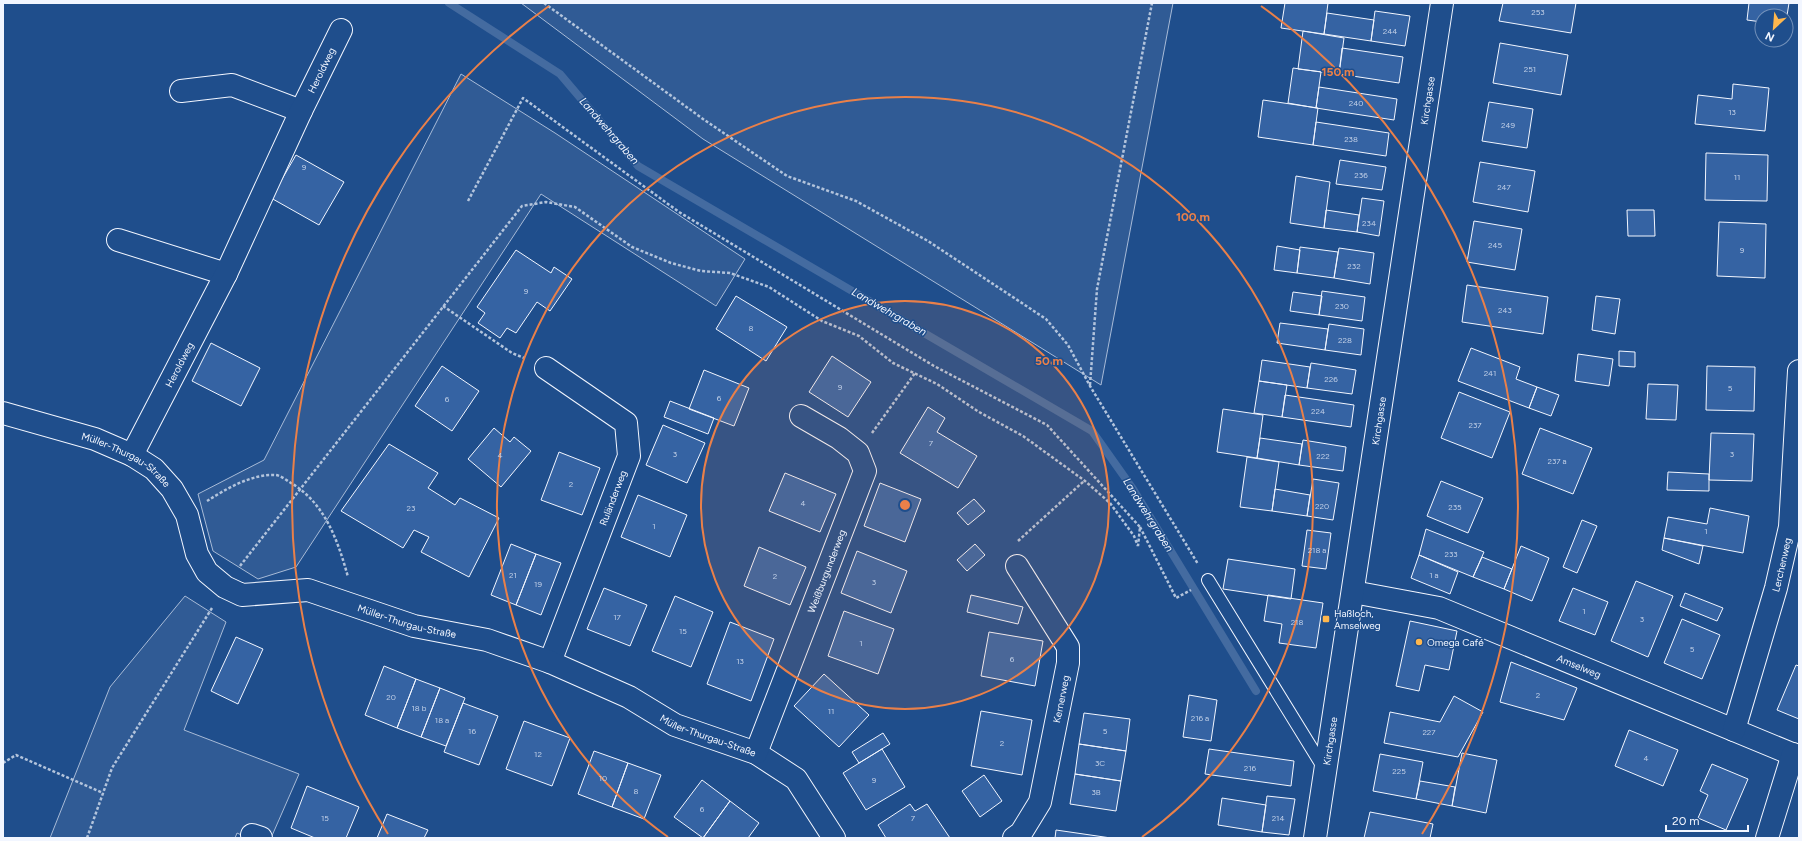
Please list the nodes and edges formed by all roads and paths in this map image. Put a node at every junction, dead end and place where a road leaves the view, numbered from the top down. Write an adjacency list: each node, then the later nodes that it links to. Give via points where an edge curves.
1 (544, 3): 14 (path, via 703,120 787,176 863,204 928,241 1046,319 1068,345)
2 (1152, 3): 14 (path, via 1097,289)
3 (1442, 3): 26 (street, Kirchgasse)
4 (341, 30): 6 (street, Heroldweg)
5 (181, 91): 6 (street, via 232,85)
6 (301, 111): 9 (street, Heroldweg)
7 (468, 201): 22 (path, via 523,98 678,212 934,366 1047,425)
8 (118, 240): 9 (street)
9 (226, 274): 18 (street, Heroldweg)
10 (444, 306): 11 (path, via 512,353); 13 (path, via 522,206 546,202 575,207 632,247 671,262 701,271 730,273 769,287 822,321 859,336 893,363); 20 (path)
11 (546, 368): 29 (street, Ruländerweg, via 626,423 629,456)
12 (1799, 371): 30 (street, Lerchenweg, via 1790,527 1776,588)
13 (915, 373): 17 (path); 19 (path, via 1023,436)
14 (1090, 386): 24 (path)
15 (3, 413): 18 (street, Müller-Thurgau-Straße, via 94,439)
16 (801, 416): 17 (street, via 839,438)
17 (858, 453): 31 (street, Weißburgunderweg, via 865,471)
18 (132, 455): 21 (street, Müller-Thurgau-Straße, via 154,469 172,489)
19 (1085, 481): 22 (path, via 1110,503 1134,536 1138,546); 23 (path, via 1012,547)
20 (300, 489): 21 (path, via 276,474 257,477 223,491); 25 (path); 28 (path, via 321,509 340,547)
21 (187, 515): 25 (street, Müller-Thurgau-Straße, via 197,554 207,572)
22 (1140, 527): 27 (path)
23 (1017, 566): 38 (street, Kernerweg, via 1068,647 1068,663 1040,802 1021,833)
24 (1208, 580): 34 (lane)
25 (225, 587): 28 (street, Müller-Thurgau-Straße, via 242,595 308,590); 35 (path, via 112,768)
26 (1353, 592): 30 (street, Amselweg, via 1439,608); 34 (street, Kirchgasse)
27 (1176, 598)
28 (356, 606): 29 (street, Müller-Thurgau-Straße, via 414,626 487,640)
29 (550, 662): 31 (street, Müller-Thurgau-Straße, via 630,697 675,725)
30 (1734, 730): 32 (street, Amselweg)
31 (756, 753): 37 (street, Müller-Thurgau-Straße, via 796,779)
32 (1796, 756): 40 (street)
33 (3, 763): 35 (path, via 16,755)
34 (1325, 771): 39 (street, Kirchgasse)
35 (103, 793): 36 (path)
36 (87, 838)
37 (834, 838)
38 (1014, 838)
39 (1315, 838)
40 (1767, 838)

